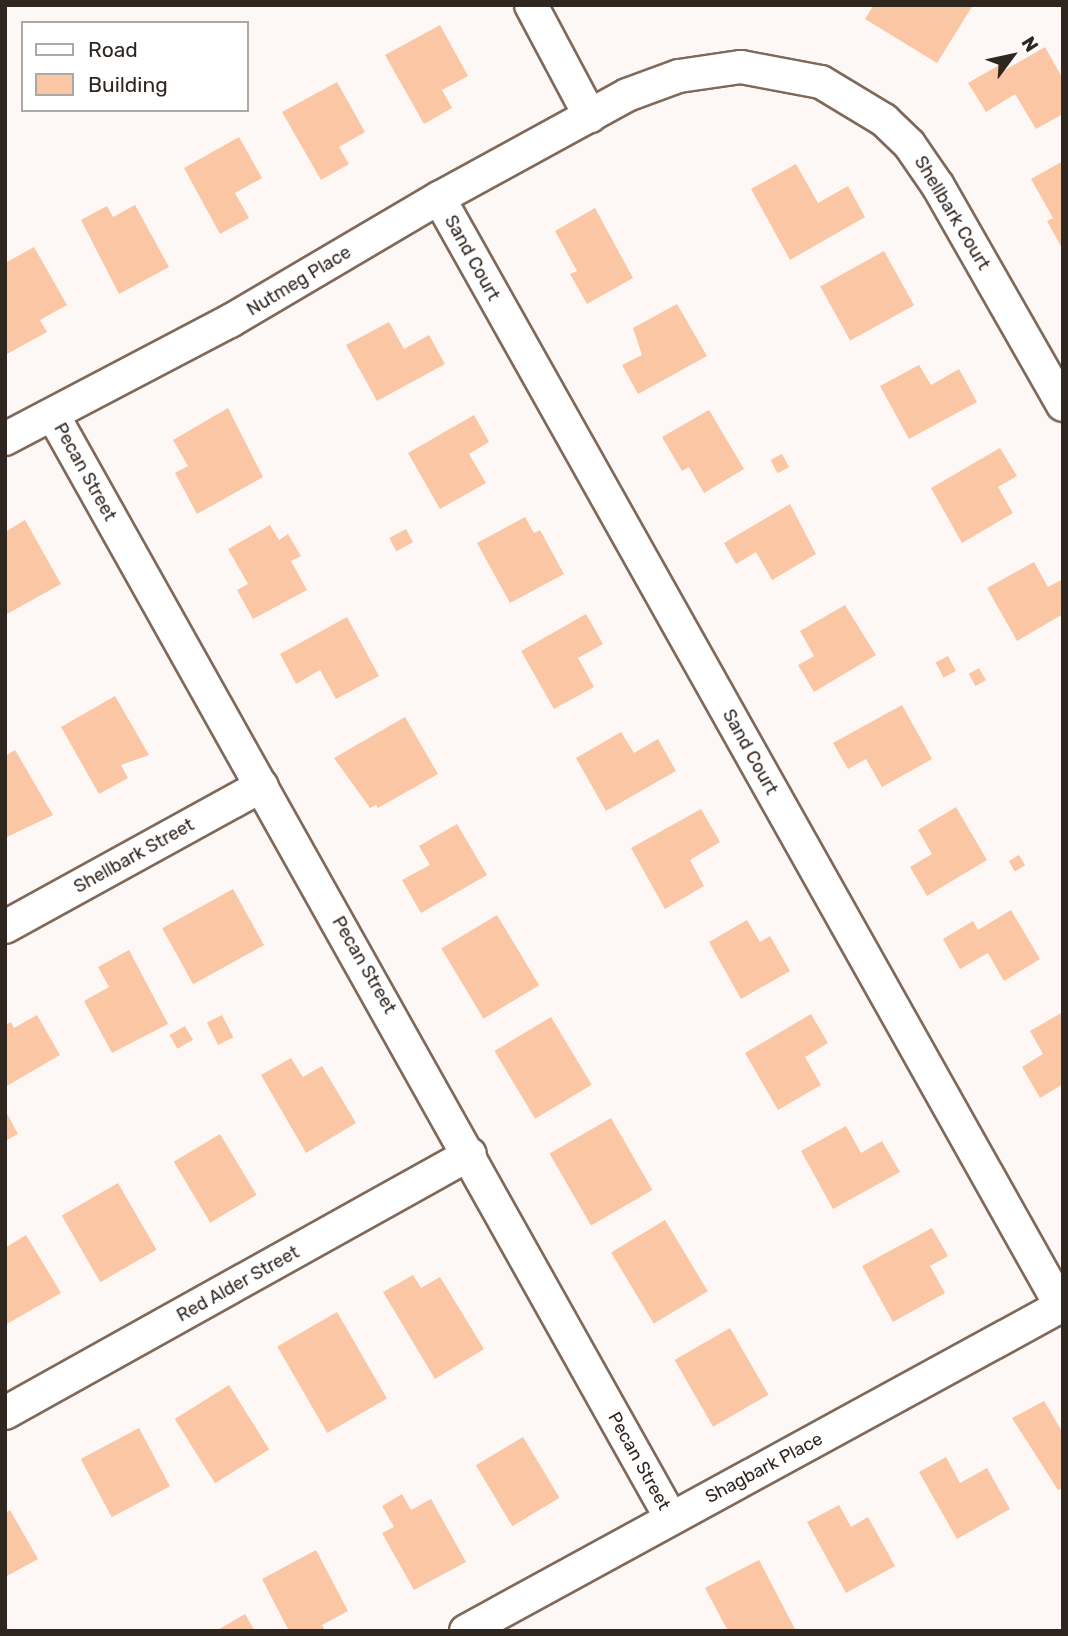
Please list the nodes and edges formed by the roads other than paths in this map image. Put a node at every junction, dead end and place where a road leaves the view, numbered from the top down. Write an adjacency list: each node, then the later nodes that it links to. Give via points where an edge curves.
1 (531, 5): 2 (street)
2 (590, 116): 3 (street, Nutmeg Place); 4 (street, Shellbark Court, via 649,86 711,69 782,72 821,82 854,101 884,120 925,165)
3 (439, 198): 5 (street, Nutmeg Place, via 230,321); 10 (street, Sand Court)
4 (1063, 405)
5 (53, 415): 6 (street, Nutmeg Place); 7 (street, Pecan Street)
6 (5, 439)
7 (262, 786): 8 (street, Shellbark Street); 9 (street, Pecan Street)
8 (5, 927)
9 (470, 1154): 11 (street, Red Alder Street); 12 (street, Pecan Street)
10 (1062, 1305): 12 (street, Shagbark Place)
11 (5, 1413)
12 (671, 1518): 13 (street, Shagbark Place)
13 (466, 1631)

